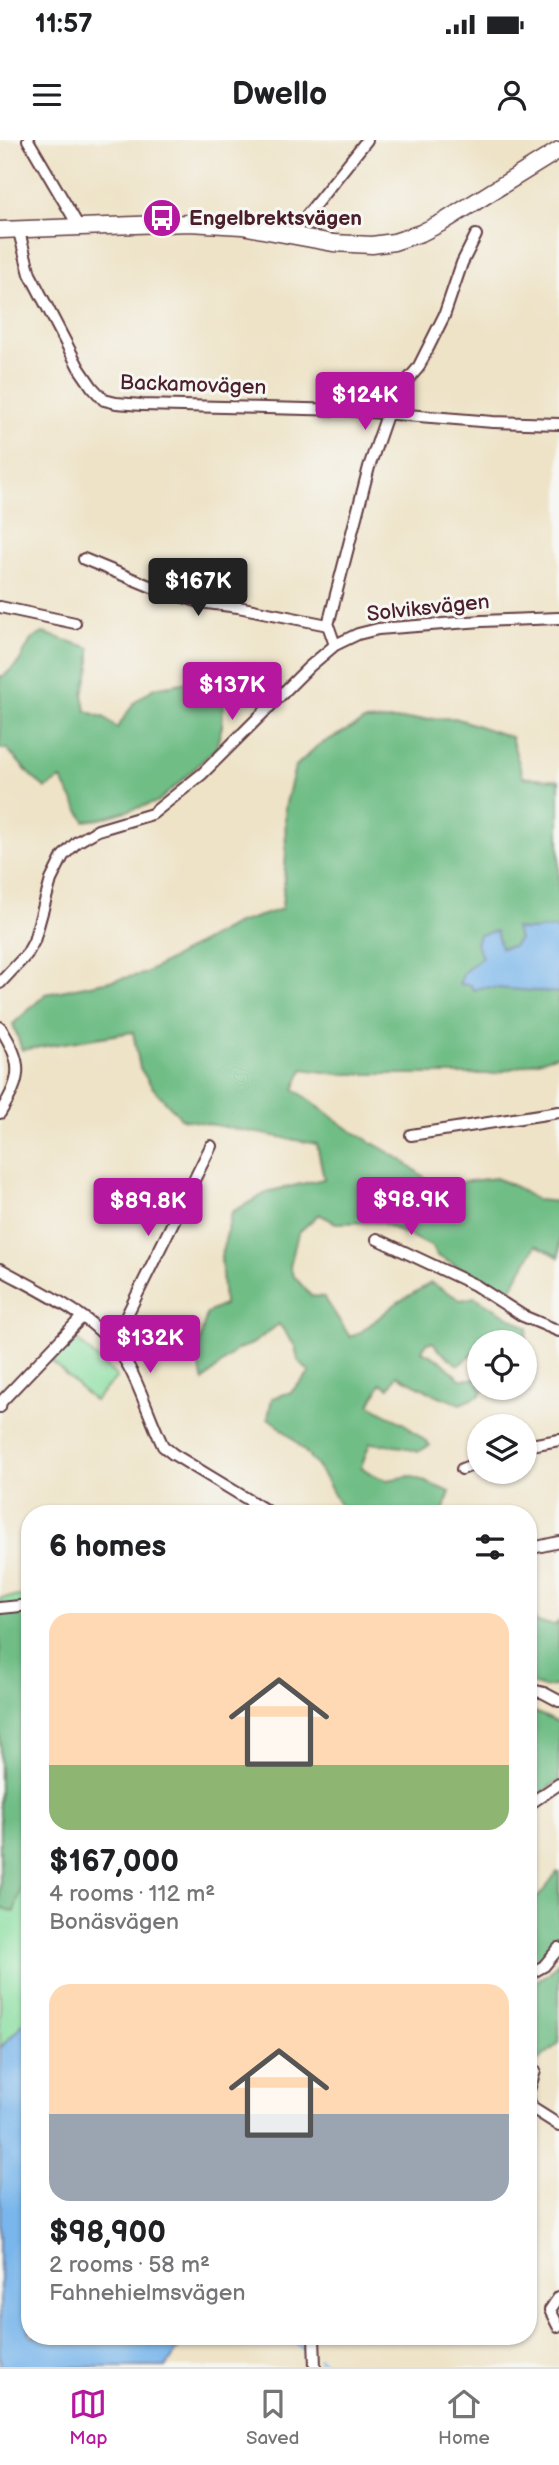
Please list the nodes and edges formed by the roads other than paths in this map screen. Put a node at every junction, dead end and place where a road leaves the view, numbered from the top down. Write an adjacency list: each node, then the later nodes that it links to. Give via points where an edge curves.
1 (28, 140): 4 (street)
2 (367, 140): 7 (street)
3 (559, 150): 7 (street, via 443,222 394,242 352,245)
4 (79, 227): 5 (street); 7 (street, via 167,222 242,226)
5 (18, 228): 6 (street); 9 (street, Backamovägen, via 30,274 79,368 104,400)
6 (0, 230)
7 (291, 235)
8 (476, 235): 9 (street, via 444,316 418,368)
9 (388, 412): 10 (street, Backamovägen); 15 (street)
10 (559, 424)
11 (84, 559): 15 (street, via 200,602)
12 (0, 607): 14 (street)
13 (559, 618): 16 (street, Solviksvägen, via 378,629)
14 (75, 623)
15 (328, 625): 16 (street)
16 (335, 645): 17 (street, Solviksvägen, via 202,774 152,814 98,830 76,842 51,880 27,954)
17 (0, 983)
18 (0, 1027): 20 (street, via 19,1064 18,1081)
19 (559, 1112): 21 (street)
20 (0, 1113)
21 (411, 1135)
22 (211, 1146): 27 (street)
23 (377, 1240): 26 (street, via 475,1285 523,1316)
24 (0, 1269): 25 (street)
25 (82, 1317): 27 (street); 28 (street)
26 (559, 1331)
27 (113, 1343): 33 (street, via 130,1369 163,1446)
28 (0, 1407)
29 (559, 1440): 30 (street)
30 (537, 1444)
31 (467, 1467): 32 (street)
32 (462, 1469)
33 (256, 1505)
34 (559, 1542): 35 (street)
35 (537, 1547)
36 (21, 1606): 37 (street)
37 (0, 1608)
38 (559, 1689): 40 (street)
39 (537, 1691): 40 (street)
40 (544, 1693): 41 (street)
41 (559, 1700)
42 (559, 1784): 43 (street)
43 (537, 1799)
44 (559, 1948): 45 (street)
45 (537, 1970)
46 (537, 2111): 47 (street)
47 (559, 2125)
48 (559, 2297): 49 (street, via 550,2310)
49 (558, 2326)
50 (314, 2345): 51 (street)
51 (315, 2367)

